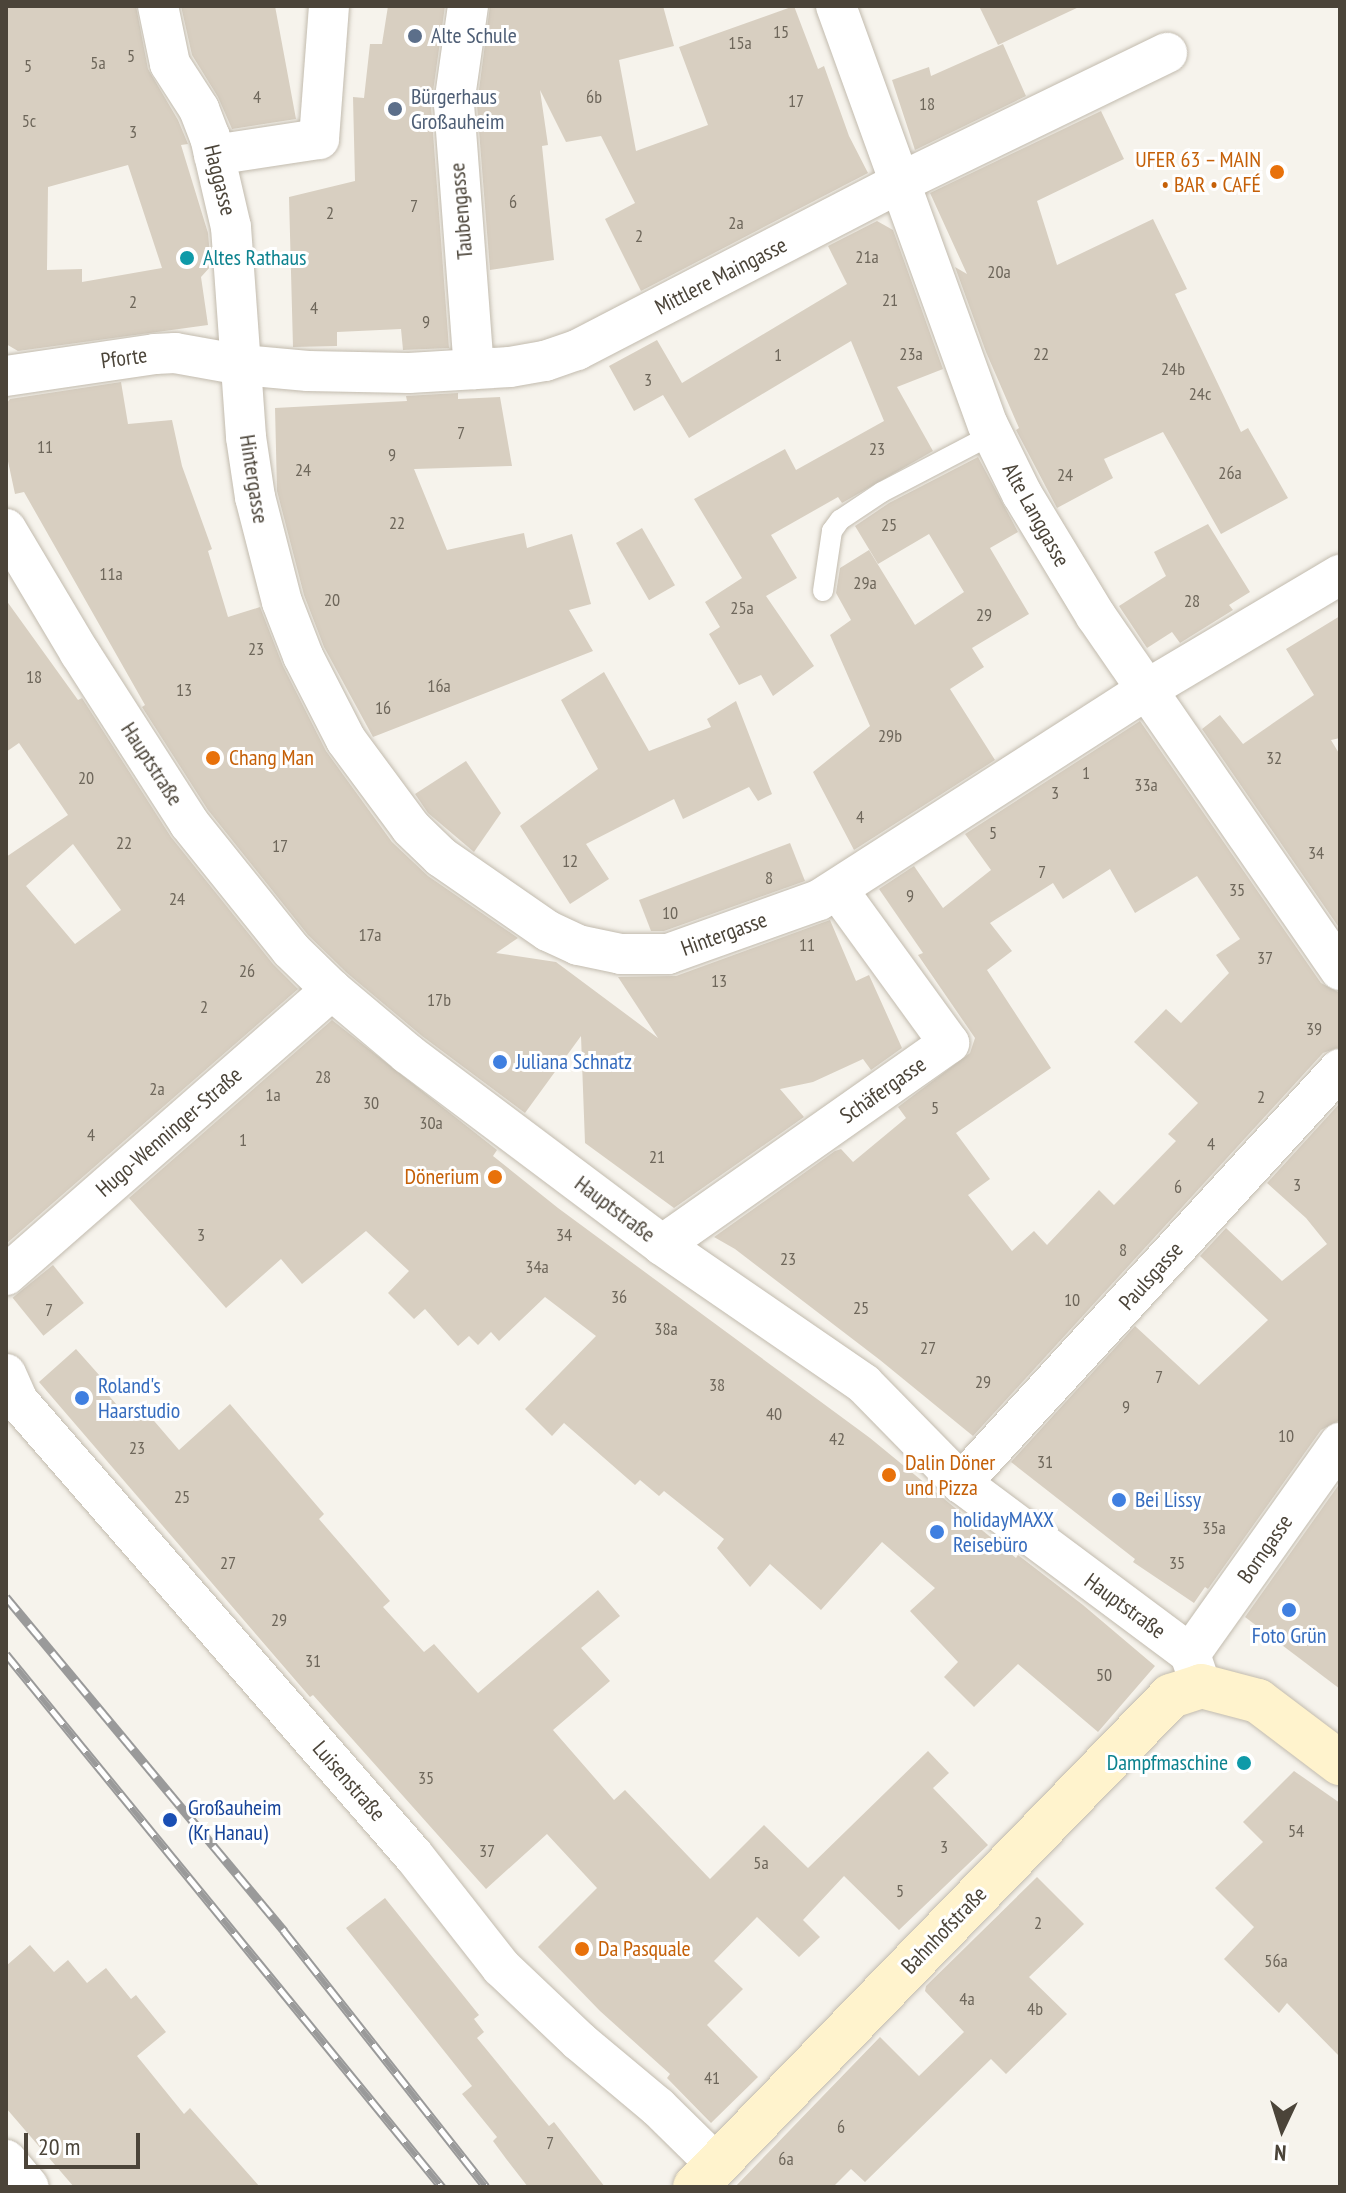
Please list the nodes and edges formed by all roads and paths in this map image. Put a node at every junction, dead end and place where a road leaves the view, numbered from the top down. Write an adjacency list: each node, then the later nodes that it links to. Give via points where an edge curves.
1 (158, 6): 6 (street, Haggasse, via 170,64 199,109)
2 (329, 6): 6 (street, via 319,139)
3 (468, 6): 9 (street, Taubengasse, via 454,104)
4 (836, 6): 7 (street, Alte Langgasse)
5 (1167, 53): 7 (street, Mittlere Maingasse)
6 (214, 155): 8 (street, Haggasse, via 236,257)
7 (899, 183): 9 (street, Mittlere Maingasse, via 577,350 510,367); 11 (street, Alte Langgasse)
8 (242, 365): 9 (street, Mittlere Maingasse, via 308,371); 10 (street, Pforte, via 155,354); 16 (street, Hintergasse, via 255,497 287,616 346,740 389,803 441,857 548,931 578,945 621,954 692,948)
9 (474, 369)
10 (6, 376)
11 (993, 434): 14 (lane, via 840,520 832,531); 15 (street, Alte Langgasse, via 1057,557)
12 (6, 529): 18 (street, Hauptstraße, via 189,823 291,950)
13 (1340, 575): 15 (street, Hintergasse)
14 (823, 591)
15 (1146, 690): 16 (street, Hintergasse); 17 (street, Alte Langgasse)
16 (838, 890): 20 (street, Schäfergasse, via 949,1043)
17 (1340, 970)
18 (332, 990): 20 (street, Hauptstraße, via 408,1054); 21 (street, Hugo-Wenninger-Straße)
19 (1340, 1069): 24 (street, Paulsgasse)
20 (662, 1245): 24 (street, Hauptstraße, via 864,1384)
21 (6, 1275)
22 (6, 1374): 28 (street, Luisenstraße, via 18,1401 414,1856 501,1967 658,2107)
23 (1340, 1443): 25 (street, Borngasse)
24 (961, 1483): 25 (street, Hauptstraße)
25 (1195, 1670): 26 (street, Hauptstraße, via 1258,1701); 28 (street, Bahnhofstraße)
26 (1340, 1763)
27 (6, 2160): 29 (street)
28 (706, 2176)
29 (29, 2187)

